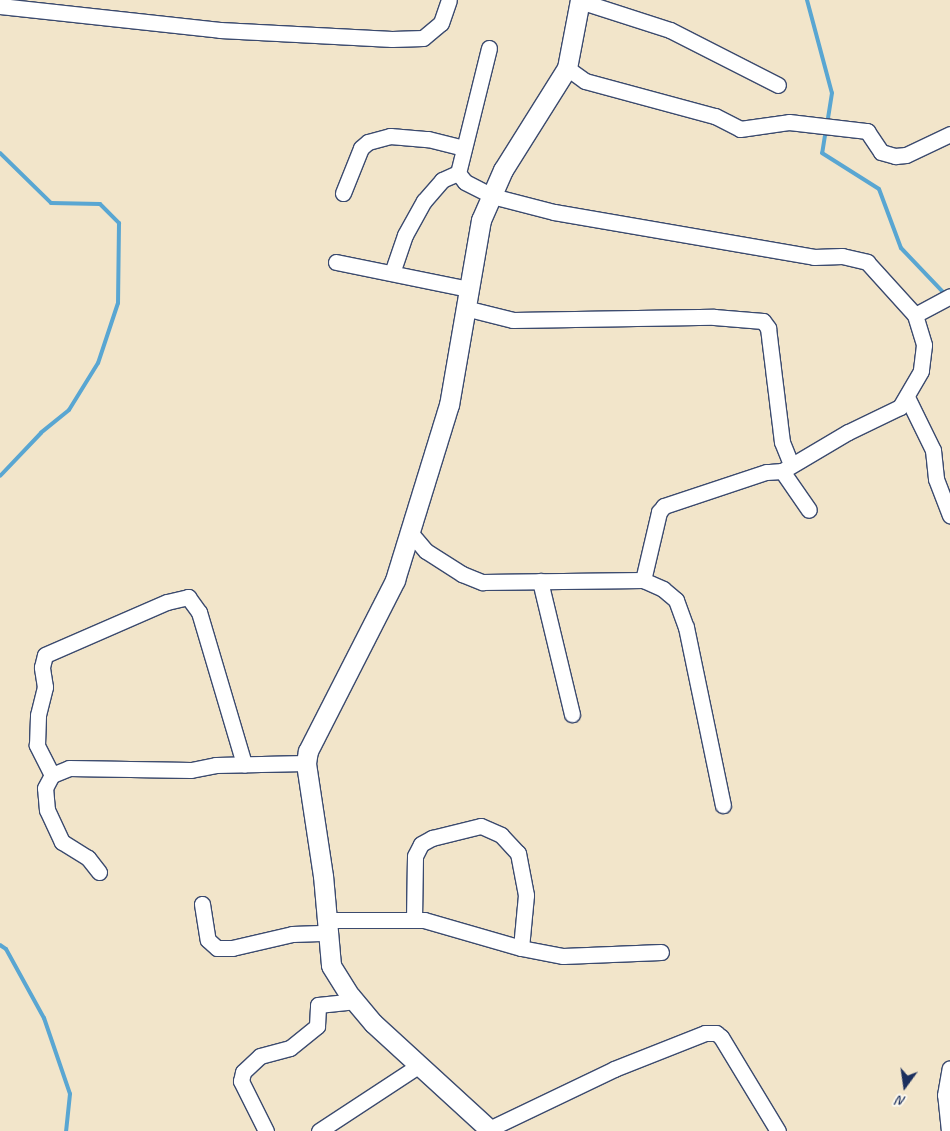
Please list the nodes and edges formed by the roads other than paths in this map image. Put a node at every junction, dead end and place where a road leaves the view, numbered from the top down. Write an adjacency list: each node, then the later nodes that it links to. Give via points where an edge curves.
1 (449, 0): 3 (street, via 441,23 423,38 392,39 220,30)
2 (580, 0): 5 (street); 6 (street, via 670,30)
3 (0, 6)
4 (489, 48): 8 (street)
5 (567, 68): 7 (street, via 585,81 715,116 740,129 789,122 868,131 881,152 895,156 906,155); 11 (street, via 503,170)
6 (778, 85)
7 (950, 134)
8 (464, 148): 9 (street); 10 (street, via 428,139 390,136 368,142 361,148)
9 (458, 173): 11 (street, via 465,182); 13 (street, via 442,180 424,201 405,235)
10 (343, 193)
11 (492, 196): 14 (street, via 481,220); 17 (street, via 554,212 606,218 681,235 814,257 842,256 867,262)
12 (336, 262): 13 (street)
13 (392, 273): 14 (street)
14 (469, 289): 16 (street)
15 (950, 296): 17 (street)
16 (466, 308): 19 (street, via 513,320 714,317 763,321 768,328); 22 (street, via 449,405)
17 (916, 315): 18 (street, via 924,345 921,371)
18 (907, 397): 19 (street, via 890,413 848,432); 21 (street, via 933,450 936,479)
19 (787, 468): 20 (street); 23 (street, via 664,506 659,512)
20 (809, 510)
21 (950, 515)
22 (409, 531): 24 (street, via 426,550 462,574 482,582); 26 (street, via 395,580 308,751)
23 (643, 580): 24 (street); 29 (street, via 663,589 676,600 686,627)
24 (540, 581): 25 (street)
25 (572, 714)
26 (306, 762): 27 (street); 33 (street)
27 (244, 764): 28 (street, via 216,764 191,770 69,768); 28 (street, via 199,612 188,596 45,655 45,687 38,715 36,745)
28 (52, 775): 30 (street, via 46,788 47,810 62,842 88,858)
29 (723, 805)
30 (99, 872)
31 (202, 904): 33 (street, via 208,940 217,948 232,948)
32 (414, 920): 33 (street); 34 (street, via 424,920); 34 (street, via 415,856 422,844 432,838 481,826 501,835 518,854 526,895)
33 (328, 926): 36 (street, via 331,965)
34 (521, 948): 35 (street, via 563,956)
35 (661, 952)
36 (354, 1001): 37 (street); 40 (street, via 318,1005 317,1026 290,1048 260,1056 243,1072 241,1081)
37 (418, 1066): 39 (street); 41 (street)
38 (950, 1068): 43 (street, via 945,1095)
39 (490, 1130): 42 (street, via 614,1070 705,1033 716,1033)
40 (266, 1131)
41 (319, 1131)
42 (778, 1131)
43 (949, 1131)

